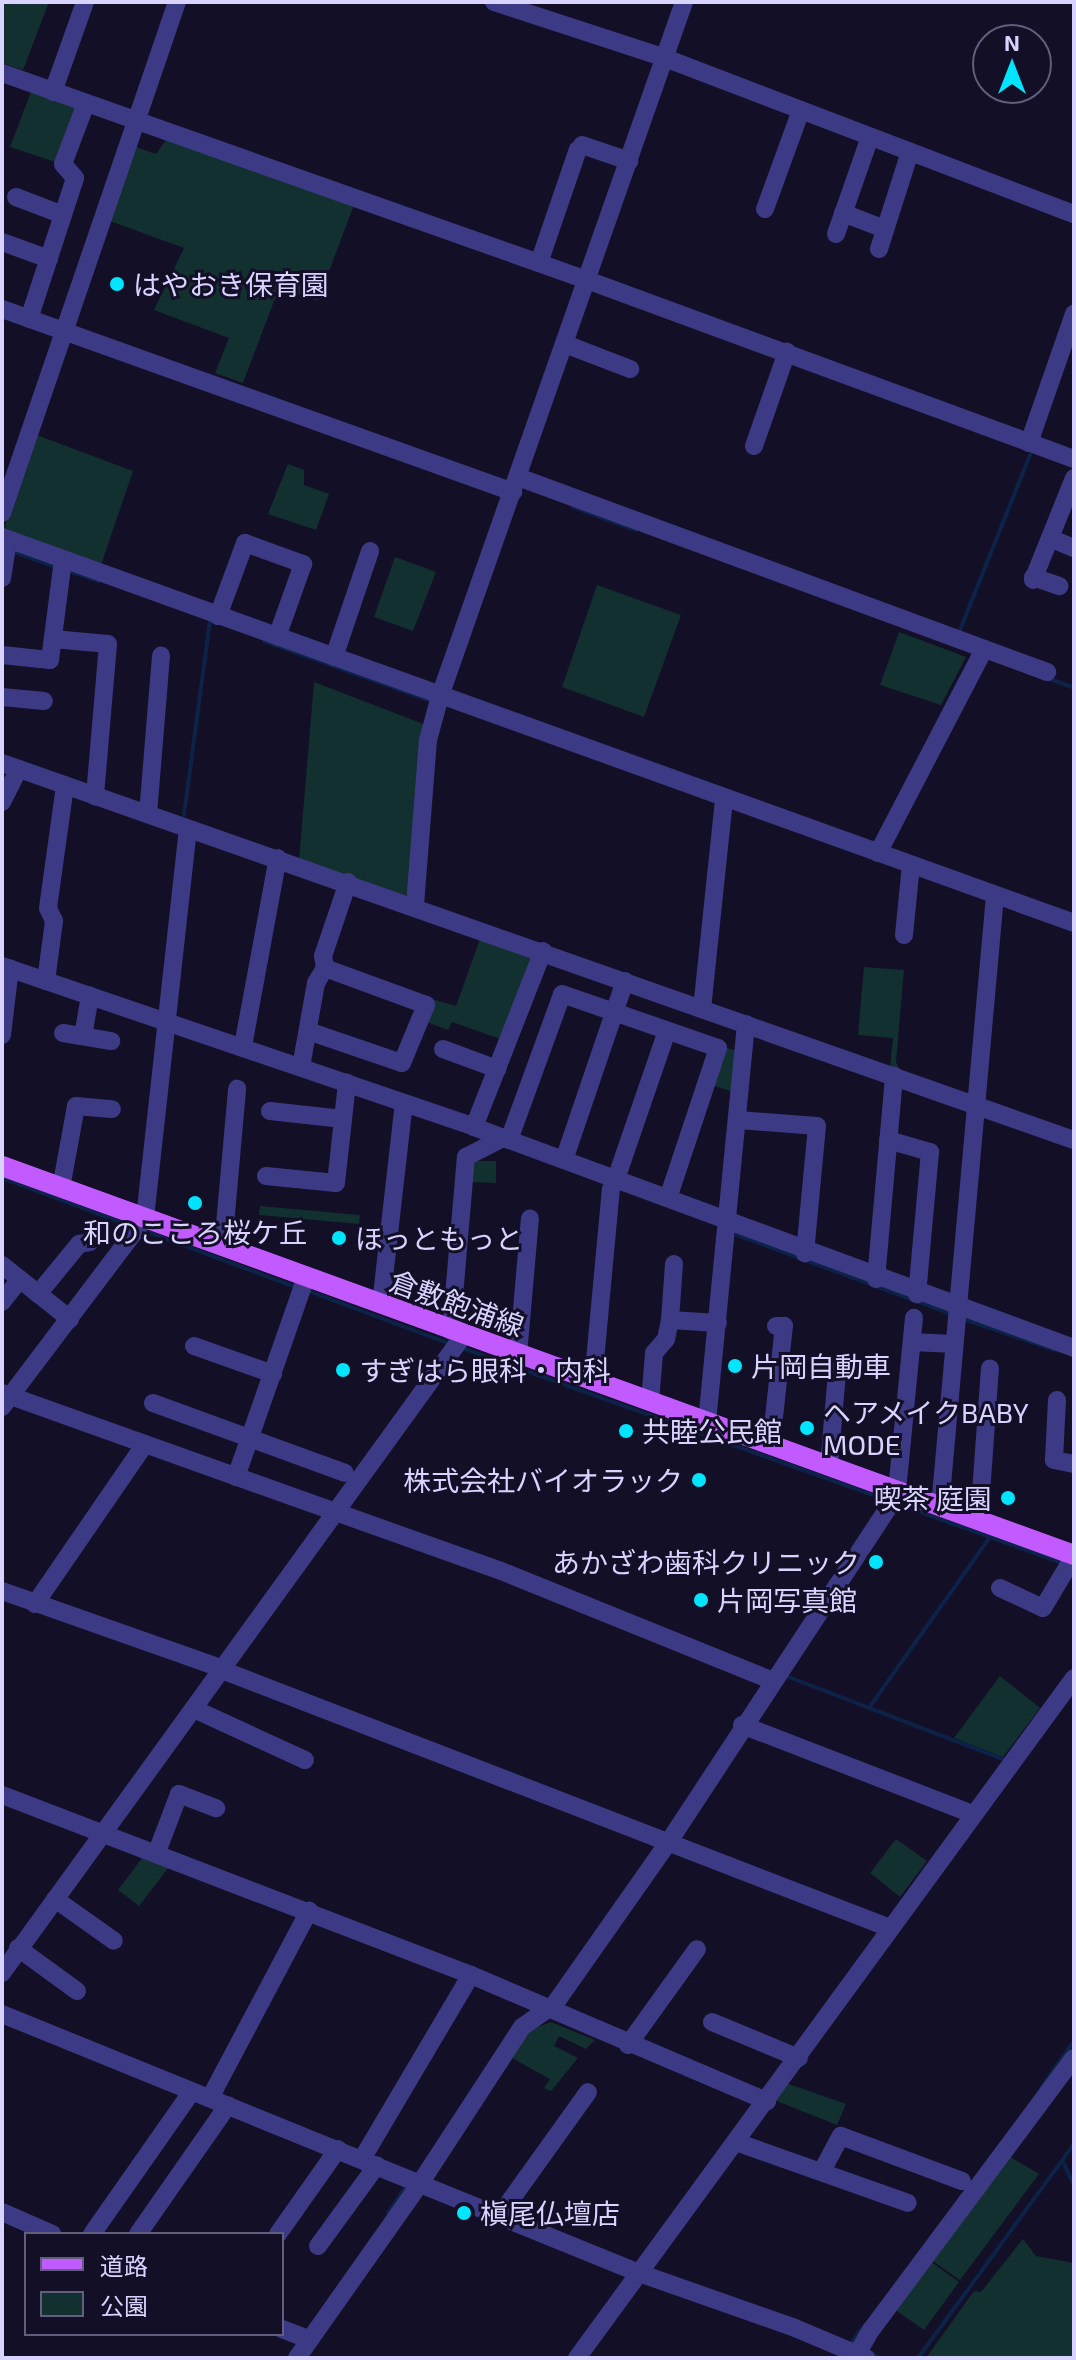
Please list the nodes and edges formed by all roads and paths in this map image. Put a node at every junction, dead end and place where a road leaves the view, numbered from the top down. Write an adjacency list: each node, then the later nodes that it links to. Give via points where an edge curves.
1 (85, 2): 7 (street)
2 (177, 2): 10 (street)
3 (494, 2): 5 (street)
4 (684, 2): 5 (street)
5 (661, 59): 9 (street); 13 (street)
6 (2, 73): 7 (street)
7 (54, 87): 8 (street)
8 (86, 103): 10 (street); 18 (street, via 63,164 75,178)
9 (799, 115): 11 (street); 15 (street)
10 (138, 116): 23 (street); 29 (street)
11 (869, 141): 12 (street); 16 (street)
12 (908, 156): 17 (street); 19 (street)
13 (624, 160): 23 (street, via 580,147); 25 (street)
14 (16, 197): 18 (street)
15 (765, 209)
16 (843, 213): 19 (street); 20 (street)
17 (1074, 214)
18 (63, 215): 24 (street)
19 (885, 229): 22 (street)
20 (836, 234)
21 (2, 242): 24 (street)
22 (879, 249)
23 (541, 257): 25 (street)
24 (49, 259): 27 (street)
25 (586, 276): 30 (street); 31 (street)
26 (2, 309): 27 (street)
27 (31, 314): 29 (street)
28 (1074, 314): 33 (street)
29 (66, 327): 37 (street); 39 (street)
30 (565, 344): 32 (street); 37 (street)
31 (787, 352): 33 (street); 34 (street)
32 (630, 369)
33 (1031, 438): 35 (street)
34 (754, 446)
35 (1074, 459)
36 (1074, 478): 38 (street)
37 (512, 486): 50 (street, via 957,639); 57 (street)
38 (1069, 504): 40 (street)
39 (2, 513)
40 (1050, 538): 42 (street); 46 (street, via 1033,578)
41 (5, 544): 44 (street); 45 (street)
42 (1074, 548)
43 (370, 551): 53 (street)
44 (61, 565): 47 (street); 49 (street)
45 (2, 578)
46 (1059, 586)
47 (218, 616): 48 (street); 48 (street, via 245,543 303,564)
48 (277, 637): 53 (street)
49 (53, 639): 51 (street, via 50,660); 60 (street, via 108,644)
50 (982, 653): 54 (street); 65 (street)
51 (2, 655)
52 (161, 656): 63 (street)
53 (334, 657): 57 (street)
54 (1047, 672)
55 (2, 697): 56 (street)
56 (44, 701)
57 (439, 701): 62 (street); 70 (street, via 428,740)
58 (13, 770): 59 (street); 61 (street)
59 (64, 789): 60 (street); 76 (street, via 48,908 54,921)
60 (95, 796): 63 (street)
61 (2, 802)
62 (723, 802): 65 (street); 79 (street)
63 (148, 814): 64 (street)
64 (188, 829): 66 (street); 81 (street)
65 (878, 853): 67 (street)
66 (277, 862): 68 (street); 89 (street)
67 (910, 870): 69 (street); 72 (street)
68 (346, 887): 70 (street); 74 (street, via 323,956)
69 (994, 900): 71 (street); 96 (street)
70 (415, 905): 73 (street)
71 (1074, 923)
72 (904, 935)
73 (541, 955): 77 (street); 92 (street)
74 (325, 968): 83 (street, via 316,983); 83 (street, via 426,1005 402,1063)
75 (8, 971): 76 (street); 86 (street)
76 (46, 981): 78 (street)
77 (623, 985): 79 (street); 80 (street)
78 (89, 1000): 81 (street); 87 (street)
79 (702, 1009): 82 (street)
80 (614, 1012): 84 (street); 105 (street, via 562,994); 106 (street)
81 (168, 1023): 89 (street); 112 (street)
82 (745, 1027): 93 (street); 101 (street)
83 (308, 1031): 91 (street)
84 (667, 1031): 109 (street); 111 (street, via 718,1048)
85 (63, 1033): 87 (street)
86 (2, 1035)
87 (83, 1036): 88 (street)
88 (111, 1041)
89 (243, 1046): 91 (street)
90 (443, 1049): 92 (street)
91 (301, 1067): 94 (street)
92 (497, 1069): 102 (street)
93 (894, 1079): 96 (street); 103 (street)
94 (346, 1088): 97 (street); 100 (street)
95 (237, 1089): 116 (street)
96 (976, 1105): 104 (street); 127 (street)
97 (403, 1108): 102 (street); 126 (street)
98 (112, 1109): 110 (street, via 76,1106)
99 (270, 1111): 100 (street)
100 (343, 1119): 108 (street, via 336,1183)
101 (738, 1120): 114 (street); 117 (street, via 817,1126)
102 (474, 1127): 105 (street)
103 (888, 1140): 121 (street); 124 (street, via 930,1152)
104 (1074, 1140)
105 (499, 1141): 106 (street); 133 (street, via 466,1157)
106 (564, 1160): 109 (street)
107 (2, 1166): 110 (main road, 倉敷飽浦線)
108 (266, 1176)
109 (613, 1184): 111 (street); 142 (street)
110 (61, 1188): 112 (main road, 倉敷飽浦線)
111 (668, 1198): 114 (street)
112 (145, 1218): 116 (main road, 倉敷飽浦線); 128 (street)
113 (530, 1219): 138 (street)
114 (730, 1222): 117 (street); 131 (street)
115 (80, 1242): 123 (street)
116 (223, 1247): 122 (main road, 倉敷飽浦線)
117 (805, 1253): 121 (street)
118 (674, 1264): 130 (street)
119 (2, 1265): 120 (street)
120 (20, 1279): 123 (street); 125 (street)
121 (876, 1279): 124 (street)
122 (303, 1285): 126 (main road, 倉敷飽浦線); 141 (street)
123 (38, 1294): 128 (street)
124 (917, 1294): 127 (street)
125 (2, 1302)
126 (381, 1304): 133 (main road, 倉敷飽浦線)
127 (959, 1314): 135 (street); 137 (street)
128 (67, 1316): 143 (street)
129 (914, 1318): 134 (street)
130 (670, 1320): 131 (street); 145 (street, via 666,1339 654,1353)
131 (714, 1323): 147 (street)
132 (776, 1326): 150 (street, via 784,1326)
133 (457, 1333): 138 (main road, 倉敷飽浦線); 157 (street)
134 (912, 1342): 135 (street); 155 (street)
135 (954, 1344): 156 (street)
136 (194, 1346): 141 (street)
137 (1074, 1348)
138 (518, 1355): 142 (main road, 倉敷飽浦線)
139 (838, 1361): 152 (street)
140 (990, 1368): 158 (street)
141 (273, 1374): 148 (street)
142 (593, 1382): 145 (main road, 倉敷飽浦線)
143 (5, 1398): 149 (street)
144 (1057, 1400): 151 (street, via 1054,1460)
145 (650, 1402): 147 (main road, 倉敷飽浦線)
146 (153, 1403): 148 (street)
147 (707, 1422): 150 (main road, 倉敷飽浦線)
148 (251, 1439): 153 (street); 154 (street)
149 (145, 1444): 153 (street); 162 (street)
150 (771, 1445): 152 (main road, 倉敷飽浦線)
151 (1074, 1464)
152 (829, 1466): 155 (main road, 倉敷飽浦線)
153 (238, 1473): 157 (street)
154 (345, 1473)
155 (895, 1497): 156 (main road, 倉敷飽浦線); 165 (street)
156 (940, 1507): 158 (main road, 倉敷飽浦線)
157 (334, 1515): 163 (street); 165 (street, via 501,1571)
158 (979, 1521): 159 (main road, 倉敷飽浦線)
159 (1072, 1561): 160 (street, via 1043,1608)
160 (1000, 1588)
161 (2, 1591): 162 (street)
162 (35, 1604): 163 (street)
163 (219, 1670): 166 (street); 173 (street)
164 (1074, 1678): 171 (street)
165 (771, 1680): 167 (street)
166 (194, 1709): 168 (street); 172 (street)
167 (742, 1725): 171 (street); 173 (street)
168 (305, 1760)
169 (2, 1795): 172 (street)
170 (216, 1808): 174 (street, via 179,1794)
171 (969, 1813): 177 (street)
172 (100, 1831): 174 (street); 175 (street)
173 (665, 1841): 177 (street); 184 (street)
174 (157, 1852): 176 (street)
175 (55, 1899): 178 (street); 179 (street)
176 (307, 1916): 182 (street); 192 (street)
177 (890, 1928): 188 (street)
178 (114, 1941)
179 (18, 1948): 181 (street); 183 (street)
180 (697, 1949): 187 (street)
181 (2, 1973)
182 (468, 1979): 184 (street); 196 (street)
183 (77, 1991)
184 (548, 2009): 187 (street); 199 (street, via 522,2027)
185 (2, 2014): 190 (street)
186 (712, 2022): 188 (street)
187 (628, 2045): 193 (street)
188 (794, 2056): 193 (street)
189 (1074, 2058): 211 (street)
190 (192, 2091): 192 (street); 204 (street)
191 (588, 2092): 202 (street)
192 (215, 2097): 195 (street); 205 (street)
193 (762, 2098): 194 (street)
194 (736, 2142): 197 (street); 208 (street)
195 (338, 2149): 196 (street); 206 (street)
196 (368, 2158): 199 (street); 207 (street)
197 (822, 2171): 198 (street, via 841,2136); 200 (street)
198 (962, 2181)
199 (421, 2182): 202 (street); 210 (street)
200 (908, 2203)
201 (2, 2212): 203 (street)
202 (502, 2212): 208 (street)
203 (47, 2232)
204 (93, 2232)
205 (139, 2232)
206 (279, 2232)
207 (318, 2246)
208 (638, 2270): 211 (street); 213 (street)
209 (284, 2330): 210 (street)
210 (306, 2339): 212 (street)
211 (856, 2352)
212 (297, 2358)
213 (577, 2358)

